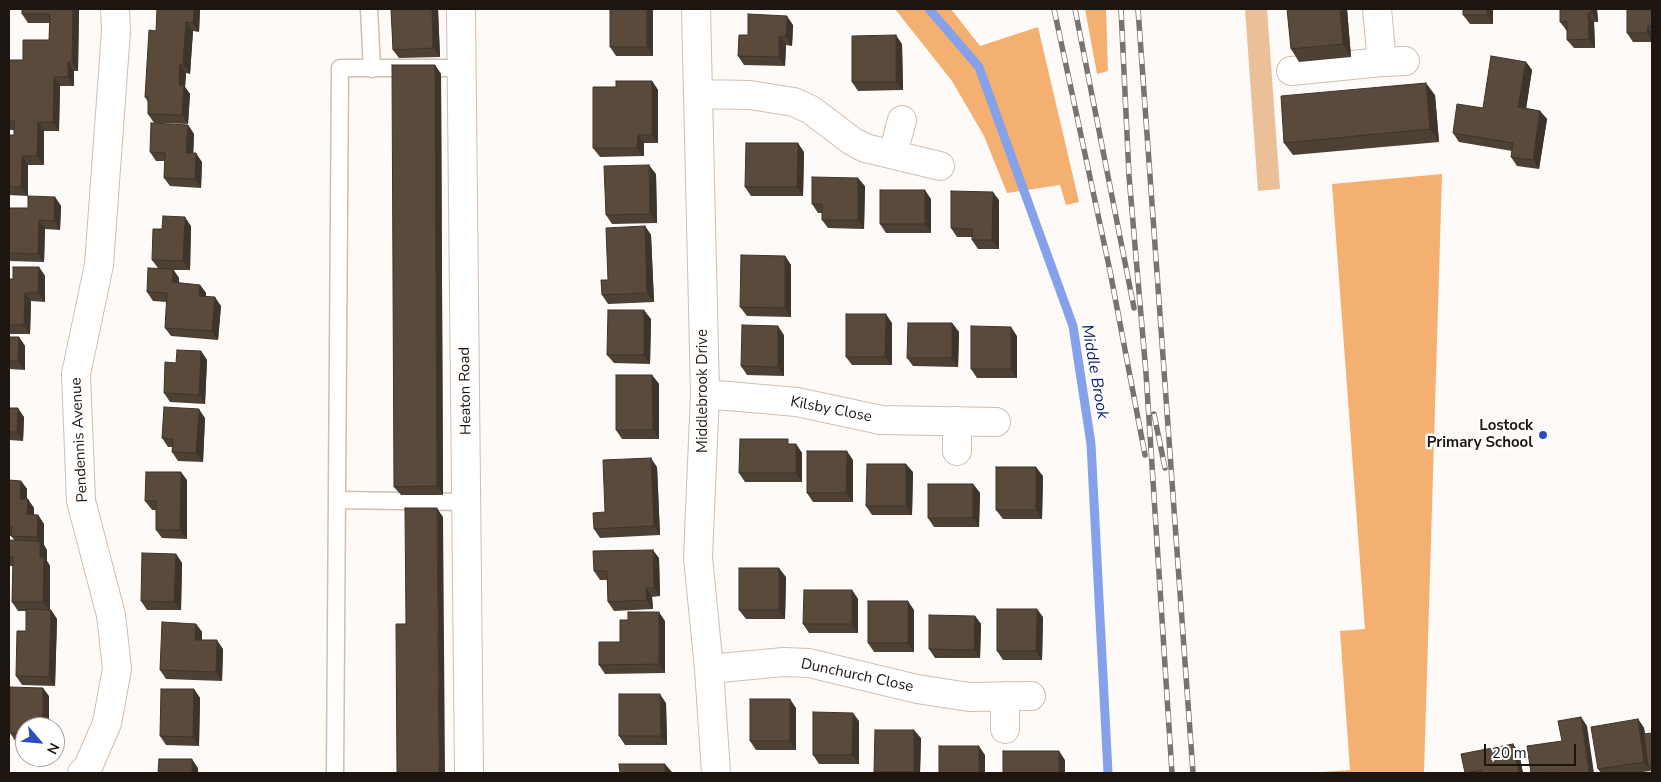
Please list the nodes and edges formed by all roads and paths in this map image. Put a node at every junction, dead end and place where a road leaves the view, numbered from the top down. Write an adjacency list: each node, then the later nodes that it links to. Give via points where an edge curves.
1 (115, 9): 23 (street, Pendennis Avenue, via 98,265 76,374 81,501 111,616 117,668 108,723 88,767)
2 (369, 9): 7 (lane)
3 (461, 9): 6 (street, Heaton Road)
4 (696, 9): 9 (street, Middlebrook Drive)
5 (1377, 9): 8 (street, via 1393,62)
6 (462, 68): 7 (lane); 18 (street, Heaton Road)
7 (372, 69): 17 (lane, via 340,68)
8 (1291, 71)
9 (698, 94): 11 (street, via 750,95 794,102 811,110 865,148); 13 (street, Middlebrook Drive)
10 (902, 120): 11 (street)
11 (893, 154): 12 (street)
12 (940, 166)
13 (705, 394): 14 (street, Kilsby Close, via 797,402 881,420); 19 (street, Middlebrook Drive, via 698,557)
14 (956, 421): 15 (street, Kilsby Close); 16 (street)
15 (996, 422)
16 (956, 451)
17 (337, 500): 18 (lane); 24 (lane)
18 (467, 502): 25 (street, Heaton Road)
19 (710, 668): 20 (street, Dunchurch Close, via 809,663 917,689 969,697); 26 (street, Middlebrook Drive)
20 (1005, 696): 21 (street, Dunchurch Close); 22 (street)
21 (1031, 696)
22 (1005, 729)
23 (82, 773)
24 (336, 773)
25 (469, 773)
26 (716, 773)

